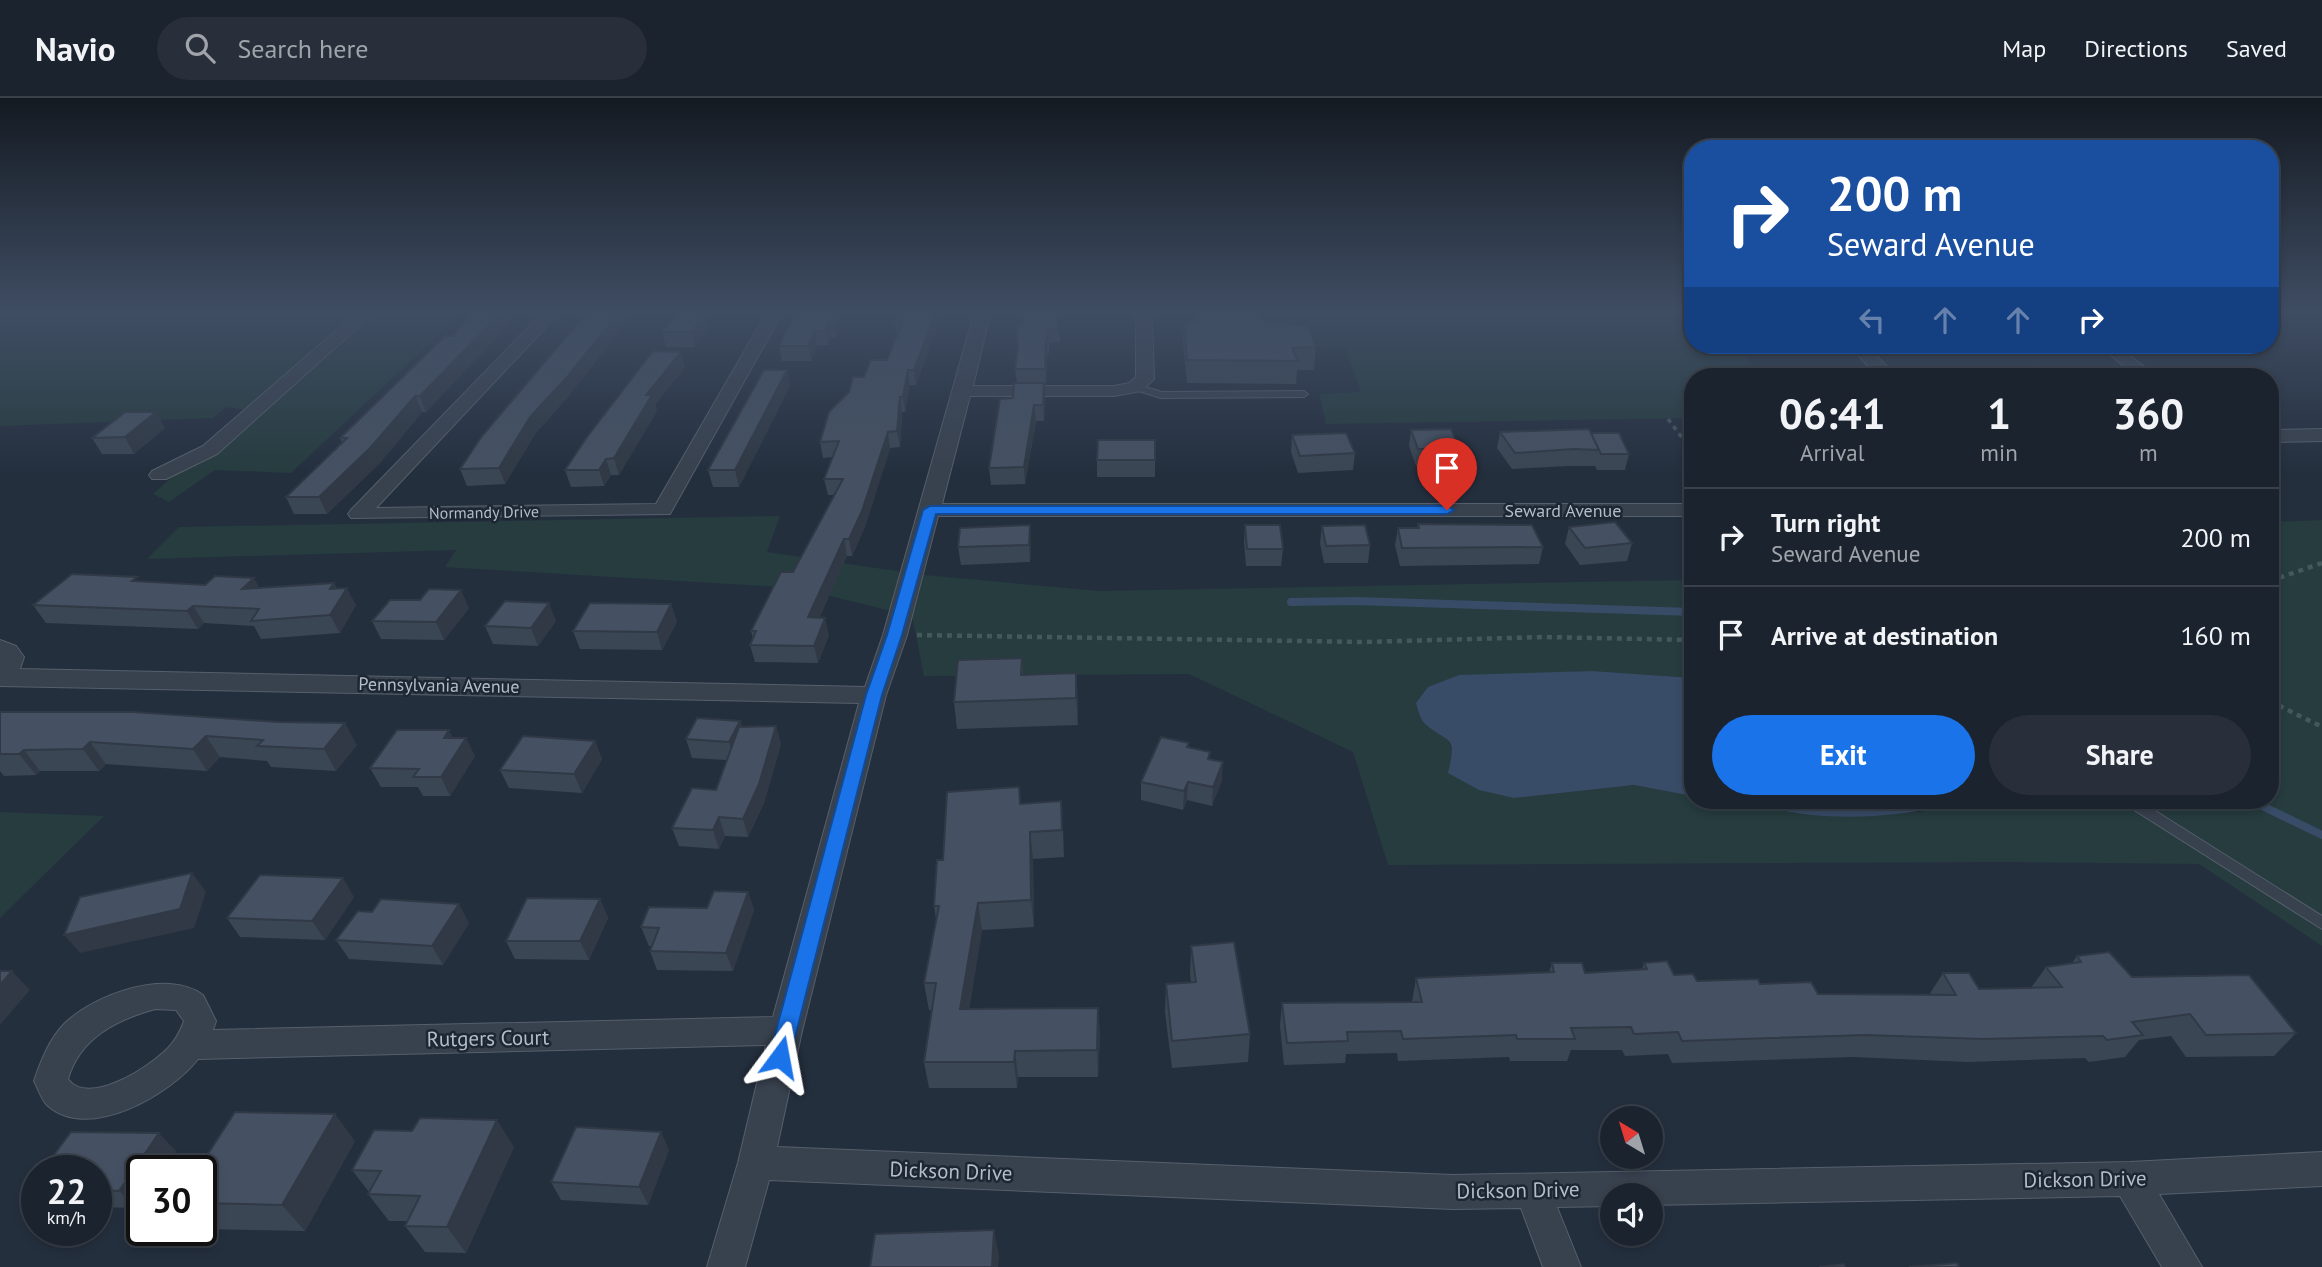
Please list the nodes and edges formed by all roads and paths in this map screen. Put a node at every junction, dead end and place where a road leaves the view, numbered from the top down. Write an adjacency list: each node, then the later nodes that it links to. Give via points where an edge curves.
1 (307, 365): 13 (street, via 209,450)
2 (502, 365): 3 (street, Normandy Drive, via 358,514 663,510)
3 (745, 365)
4 (970, 365): 7 (street)
5 (1145, 365): 6 (street, via 1145,379)
6 (1135, 387): 7 (street, via 1114,391); 8 (lane, via 1161,395)
7 (963, 391): 14 (street)
8 (1304, 394)
9 (1668, 419): 12 (path)
10 (2322, 435): 11 (street)
11 (2279, 436)
12 (1684, 440)
13 (159, 475)
14 (930, 510): 15 (street, Seward Avenue); 18 (street)
15 (1684, 510)
16 (2322, 563): 17 (path)
17 (2279, 578)
18 (895, 635): 19 (path, via 1336,642); 22 (street)
19 (1684, 640)
20 (0, 647): 21 (street, via 12,657)
21 (1, 677): 22 (street, Pennsylvania Avenue)
22 (874, 695): 27 (street)
23 (2279, 706): 24 (path)
24 (2322, 727)
25 (2142, 809): 26 (lane)
26 (2322, 923)
27 (786, 1031): 28 (street, Rutgers Court); 29 (street)
28 (190, 1045)
29 (755, 1163): 32 (street, Dickson Drive, via 1452,1192); 33 (street)
30 (2322, 1169): 31 (street, Dickson Drive)
31 (2130, 1179): 32 (street, Dickson Drive); 35 (street)
32 (1532, 1190): 34 (street)
33 (726, 1267)
34 (1562, 1267)
35 (2183, 1267)

